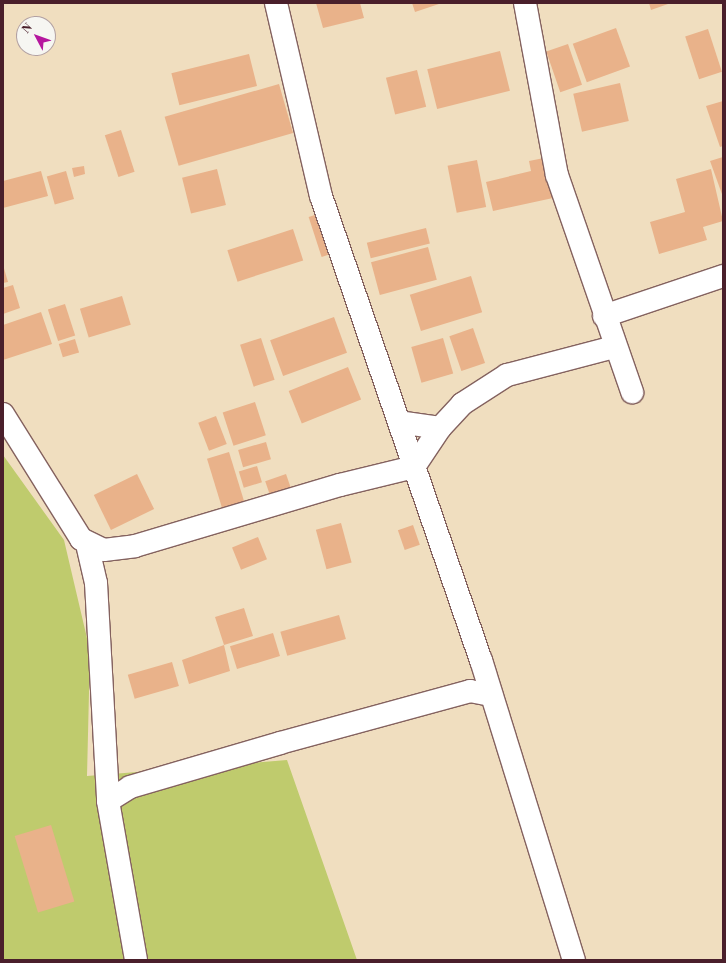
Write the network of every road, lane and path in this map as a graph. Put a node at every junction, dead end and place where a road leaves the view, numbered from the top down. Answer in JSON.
{"nodes":[{"id":1,"x":276,"y":3,"type":"edge"},
{"id":2,"x":525,"y":3,"type":"edge"},
{"id":3,"x":723,"y":276,"type":"edge"},
{"id":4,"x":604,"y":316,"type":"junction"},
{"id":5,"x":614,"y":347,"type":"junction"},
{"id":6,"x":632,"y":392,"type":"dead end"},
{"id":7,"x":3,"y":414,"type":"edge"},
{"id":8,"x":399,"y":422,"type":"junction"},
{"id":9,"x":440,"y":428,"type":"junction"},
{"id":10,"x":414,"y":467,"type":"junction"},
{"id":11,"x":87,"y":544,"type":"junction"},
{"id":12,"x":481,"y":693,"type":"junction"},
{"id":13,"x":107,"y":779,"type":"junction"},
{"id":14,"x":130,"y":787,"type":"junction"},
{"id":15,"x":108,"y":801,"type":"junction"},
{"id":16,"x":136,"y":960,"type":"edge"},
{"id":17,"x":574,"y":960,"type":"edge"}],
"edges":[{"from":1,"to":8,"type":"street"},
{"from":2,"to":4,"type":"street"},
{"from":3,"to":4,"type":"street"},
{"from":4,"to":5,"type":"street"},
{"from":5,"to":6,"type":"street"},
{"from":5,"to":9,"type":"street"},
{"from":7,"to":11,"type":"street"},
{"from":8,"to":9,"type":"street"},
{"from":8,"to":10,"type":"street"},
{"from":9,"to":10,"type":"street"},
{"from":10,"to":11,"type":"street"},
{"from":10,"to":12,"type":"street"},
{"from":11,"to":13,"type":"street"},
{"from":12,"to":14,"type":"street"},
{"from":12,"to":17,"type":"street"},
{"from":13,"to":14,"type":"street"},
{"from":13,"to":15,"type":"street"},
{"from":14,"to":15,"type":"street"},
{"from":15,"to":16,"type":"street"}]}
